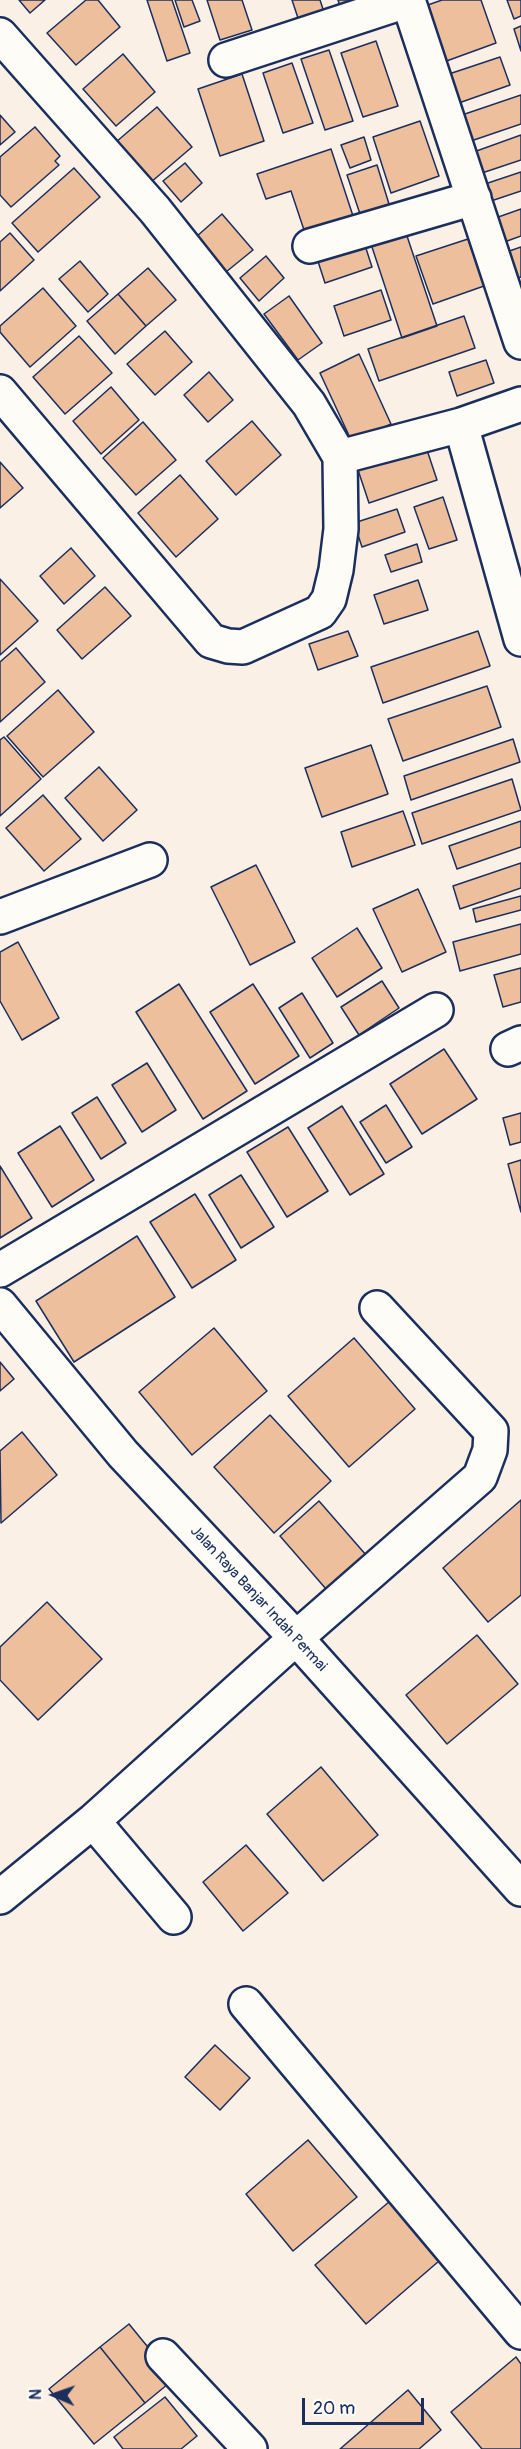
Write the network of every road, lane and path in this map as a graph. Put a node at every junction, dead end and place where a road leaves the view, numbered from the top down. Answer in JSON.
{"nodes":[{"id":1,"x":409,"y":0,"type":"edge"},
{"id":2,"x":0,"y":36,"type":"edge"},
{"id":3,"x":226,"y":60,"type":"dead end"},
{"id":4,"x":474,"y":198,"type":"junction"},
{"id":5,"x":310,"y":246,"type":"dead end"},
{"id":6,"x":521,"y":342,"type":"edge"},
{"id":7,"x":0,"y":392,"type":"edge"},
{"id":8,"x":521,"y":404,"type":"edge"},
{"id":9,"x":461,"y":425,"type":"junction"},
{"id":10,"x":340,"y":457,"type":"junction"},
{"id":11,"x":521,"y":639,"type":"edge"},
{"id":12,"x":150,"y":860,"type":"dead end"},
{"id":13,"x":0,"y":917,"type":"edge"},
{"id":14,"x":436,"y":1010,"type":"dead end"},
{"id":15,"x":0,"y":1270,"type":"edge"},
{"id":16,"x":0,"y":1305,"type":"edge"},
{"id":17,"x":377,"y":1308,"type":"dead end"},
{"id":18,"x":296,"y":1638,"type":"junction"},
{"id":19,"x":93,"y":1821,"type":"junction"},
{"id":20,"x":521,"y":1889,"type":"edge"},
{"id":21,"x":0,"y":1898,"type":"edge"},
{"id":22,"x":174,"y":1917,"type":"dead end"},
{"id":23,"x":246,"y":2004,"type":"dead end"},
{"id":24,"x":521,"y":2332,"type":"edge"},
{"id":25,"x":163,"y":2356,"type":"dead end"},
{"id":26,"x":250,"y":2449,"type":"edge"}],
"edges":[{"from":1,"to":3,"type":"street"},
{"from":1,"to":4,"type":"street"},
{"from":2,"to":10,"type":"street"},
{"from":4,"to":5,"type":"street"},
{"from":4,"to":6,"type":"street"},
{"from":7,"to":10,"type":"street"},
{"from":8,"to":9,"type":"street"},
{"from":9,"to":10,"type":"street"},
{"from":9,"to":11,"type":"street"},
{"from":12,"to":13,"type":"street"},
{"from":14,"to":15,"type":"street"},
{"from":16,"to":18,"type":"street","name":"Jalan Raya Banjar Indah Permai"},
{"from":17,"to":18,"type":"street"},
{"from":18,"to":19,"type":"street"},
{"from":18,"to":20,"type":"street","name":"Jalan Raya Banjar Indah Permai"},
{"from":19,"to":21,"type":"street"},
{"from":19,"to":22,"type":"street"},
{"from":23,"to":24,"type":"street"},
{"from":25,"to":26,"type":"street"}]}
